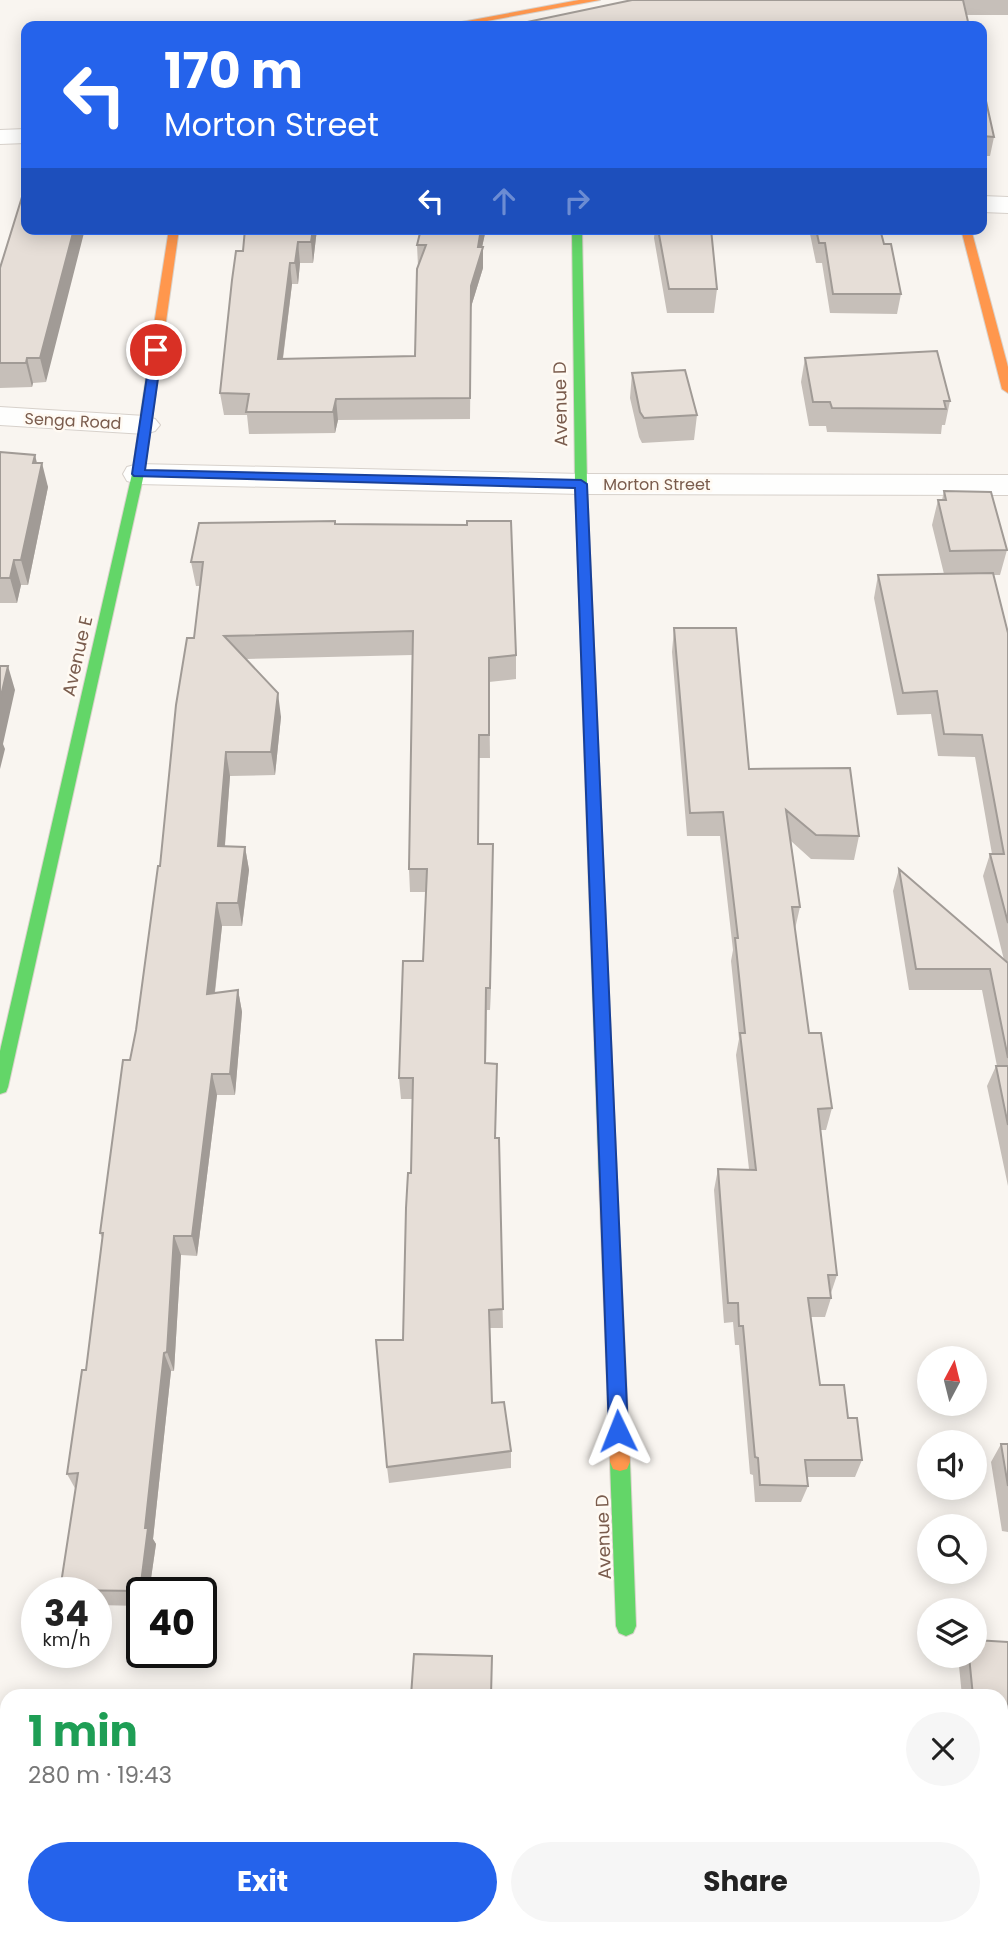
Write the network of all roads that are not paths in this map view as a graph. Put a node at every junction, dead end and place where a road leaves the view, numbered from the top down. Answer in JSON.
{"nodes":[{"id":1,"x":595,"y":0,"type":"edge"},
{"id":2,"x":474,"y":21,"type":"edge"},
{"id":3,"x":21,"y":136,"type":"edge"},
{"id":4,"x":0,"y":137,"type":"edge"},
{"id":5,"x":987,"y":204,"type":"edge"},
{"id":6,"x":1008,"y":205,"type":"edge"},
{"id":7,"x":173,"y":235,"type":"edge"},
{"id":8,"x":577,"y":235,"type":"edge"},
{"id":9,"x":968,"y":235,"type":"edge"},
{"id":10,"x":1008,"y":389,"type":"edge"},
{"id":11,"x":0,"y":416,"type":"edge"},
{"id":12,"x":145,"y":425,"type":"junction"},
{"id":13,"x":138,"y":474,"type":"junction"},
{"id":14,"x":581,"y":484,"type":"junction"},
{"id":15,"x":1008,"y":485,"type":"edge"},
{"id":16,"x":0,"y":1087,"type":"edge"},
{"id":17,"x":626,"y":1626,"type":"dead end"}],
"edges":[{"from":1,"to":2,"type":"street"},
{"from":3,"to":4,"type":"street"},
{"from":5,"to":6,"type":"street"},
{"from":7,"to":12,"type":"street","name":"Avenue E"},
{"from":8,"to":14,"type":"street","name":"Avenue D"},
{"from":9,"to":10,"type":"street"},
{"from":11,"to":12,"type":"street","name":"Senga Road"},
{"from":12,"to":13,"type":"street","name":"Avenue E"},
{"from":13,"to":14,"type":"street","name":"Morton Street"},
{"from":13,"to":16,"type":"street","name":"Avenue E"},
{"from":14,"to":15,"type":"street","name":"Morton Street"},
{"from":14,"to":17,"type":"street","name":"Avenue D"}]}
